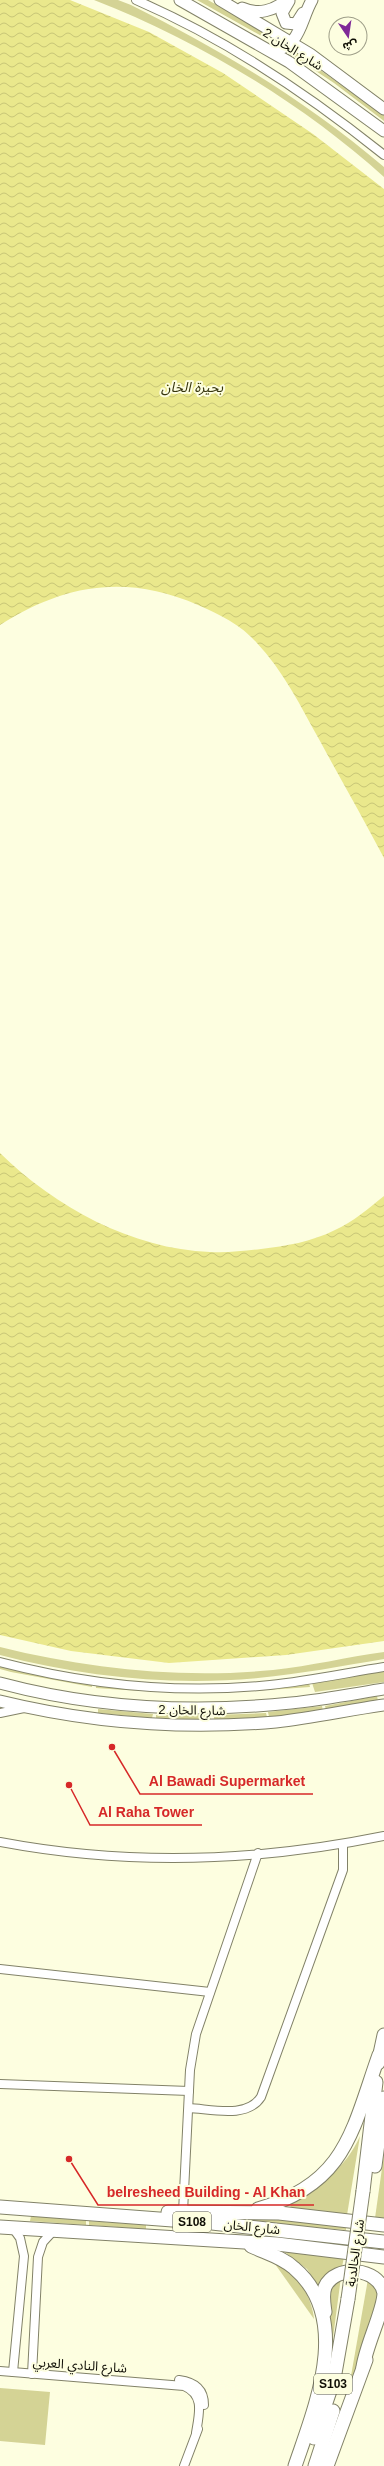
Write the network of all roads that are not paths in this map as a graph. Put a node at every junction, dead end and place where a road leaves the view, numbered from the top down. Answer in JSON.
{"nodes":[{"id":1,"x":136,"y":0,"type":"edge"},
{"id":2,"x":180,"y":0,"type":"edge"},
{"id":3,"x":220,"y":0,"type":"edge"},
{"id":4,"x":286,"y":0,"type":"edge"},
{"id":5,"x":289,"y":0,"type":"edge"},
{"id":6,"x":311,"y":1,"type":"edge"},
{"id":7,"x":292,"y":42,"type":"junction"},
{"id":8,"x":272,"y":51,"type":"junction"},
{"id":9,"x":384,"y":109,"type":"edge"},
{"id":10,"x":384,"y":131,"type":"edge"},
{"id":11,"x":384,"y":156,"type":"edge"},
{"id":12,"x":0,"y":1662,"type":"edge"},
{"id":13,"x":384,"y":1667,"type":"edge"},
{"id":14,"x":0,"y":1683,"type":"edge"},
{"id":15,"x":384,"y":1689,"type":"edge"},
{"id":16,"x":0,"y":1701,"type":"edge"},
{"id":17,"x":384,"y":1705,"type":"edge"},
{"id":18,"x":27,"y":1707,"type":"junction"},
{"id":19,"x":0,"y":1713,"type":"edge"},
{"id":20,"x":384,"y":1836,"type":"edge"},
{"id":21,"x":0,"y":1842,"type":"edge"},
{"id":22,"x":343,"y":1844,"type":"junction"},
{"id":23,"x":258,"y":1853,"type":"junction"},
{"id":24,"x":0,"y":1969,"type":"edge"},
{"id":25,"x":210,"y":1992,"type":"junction"},
{"id":26,"x":384,"y":2035,"type":"edge"},
{"id":27,"x":379,"y":2055,"type":"junction"},
{"id":28,"x":0,"y":2084,"type":"edge"},
{"id":29,"x":189,"y":2091,"type":"junction"},
{"id":30,"x":384,"y":2098,"type":"edge"},
{"id":31,"x":189,"y":2108,"type":"junction"},
{"id":32,"x":382,"y":2121,"type":"edge"},
{"id":33,"x":367,"y":2192,"type":"junction"},
{"id":34,"x":0,"y":2207,"type":"edge"},
{"id":35,"x":85,"y":2212,"type":"junction"},
{"id":36,"x":183,"y":2212,"type":"junction"},
{"id":37,"x":242,"y":2213,"type":"junction"},
{"id":38,"x":384,"y":2225,"type":"edge"},
{"id":39,"x":6,"y":2227,"type":"edge"},
{"id":40,"x":54,"y":2230,"type":"junction"},
{"id":41,"x":242,"y":2241,"type":"junction"},
{"id":42,"x":384,"y":2242,"type":"edge"},
{"id":43,"x":384,"y":2257,"type":"edge"},
{"id":44,"x":352,"y":2300,"type":"junction"},
{"id":45,"x":384,"y":2318,"type":"edge"},
{"id":46,"x":326,"y":2344,"type":"junction"},
{"id":47,"x":363,"y":2367,"type":"junction"},
{"id":48,"x":0,"y":2371,"type":"edge"},
{"id":49,"x":13,"y":2372,"type":"junction"},
{"id":50,"x":32,"y":2374,"type":"junction"},
{"id":51,"x":184,"y":2466,"type":"edge"},
{"id":52,"x":295,"y":2466,"type":"edge"},
{"id":53,"x":304,"y":2466,"type":"edge"},
{"id":54,"x":315,"y":2466,"type":"edge"},
{"id":55,"x":327,"y":2466,"type":"edge"}],
"edges":[{"from":1,"to":11,"type":"street"},
{"from":2,"to":8,"type":"main road","name":"شارع الخان 2"},
{"from":3,"to":4,"type":"main road"},
{"from":3,"to":7,"type":"main road","name":"شارع الخان 2"},
{"from":5,"to":6,"type":"main road"},
{"from":6,"to":7,"type":"main road"},
{"from":7,"to":8,"type":"main road"},
{"from":7,"to":9,"type":"main road","name":"شارع الخان 2"},
{"from":8,"to":10,"type":"main road","name":"شارع الخان 2"},
{"from":12,"to":13,"type":"street"},
{"from":14,"to":15,"type":"main road","name":"شارع الخان 2"},
{"from":16,"to":18,"type":"main road","name":"شارع الخان 2"},
{"from":17,"to":18,"type":"main road","name":"شارع الخان 2"},
{"from":18,"to":19,"type":"street"},
{"from":20,"to":22,"type":"street"},
{"from":21,"to":23,"type":"street"},
{"from":22,"to":23,"type":"street"},
{"from":22,"to":31,"type":"street"},
{"from":23,"to":25,"type":"street"},
{"from":24,"to":25,"type":"street"},
{"from":25,"to":29,"type":"street"},
{"from":26,"to":27,"type":"main road","name":"شارع الخالدية"},
{"from":27,"to":33,"type":"main road","name":"شارع الخالدية"},
{"from":27,"to":37,"type":"main road"},
{"from":28,"to":29,"type":"street"},
{"from":29,"to":31,"type":"street"},
{"from":30,"to":32,"type":"main road","name":"شارع الخالدية"},
{"from":31,"to":36,"type":"street"},
{"from":32,"to":33,"type":"main road","name":"شارع الخالدية"},
{"from":33,"to":44,"type":"main road","name":"شارع الخالدية"},
{"from":34,"to":35,"type":"main road","name":"شارع الخان","number":"S108"},
{"from":35,"to":36,"type":"main road"},
{"from":35,"to":42,"type":"main road","name":"شارع الخان","number":"S108"},
{"from":36,"to":37,"type":"main road"},
{"from":37,"to":38,"type":"main road"},
{"from":39,"to":40,"type":"main road","name":"شارع الخان","number":"S108"},
{"from":39,"to":49,"type":"street"},
{"from":40,"to":41,"type":"main road","name":"شارع الخان","number":"S108"},
{"from":40,"to":50,"type":"street"},
{"from":41,"to":43,"type":"main road","name":"شارع الخان","number":"S108"},
{"from":41,"to":46,"type":"main road"},
{"from":44,"to":53,"type":"main road","name":"شارع الخالدية","number":"S103"},
{"from":44,"to":54,"type":"main road","name":"شارع الخالدية","number":"S103"},
{"from":45,"to":47,"type":"main road"},
{"from":46,"to":47,"type":"main road"},
{"from":46,"to":52,"type":"main road"},
{"from":47,"to":55,"type":"main road"},
{"from":48,"to":49,"type":"street","name":"شارع النادي العربي"},
{"from":49,"to":50,"type":"street","name":"شارع النادي العربي"},
{"from":50,"to":51,"type":"street","name":"شارع النادي العربي"}]}
